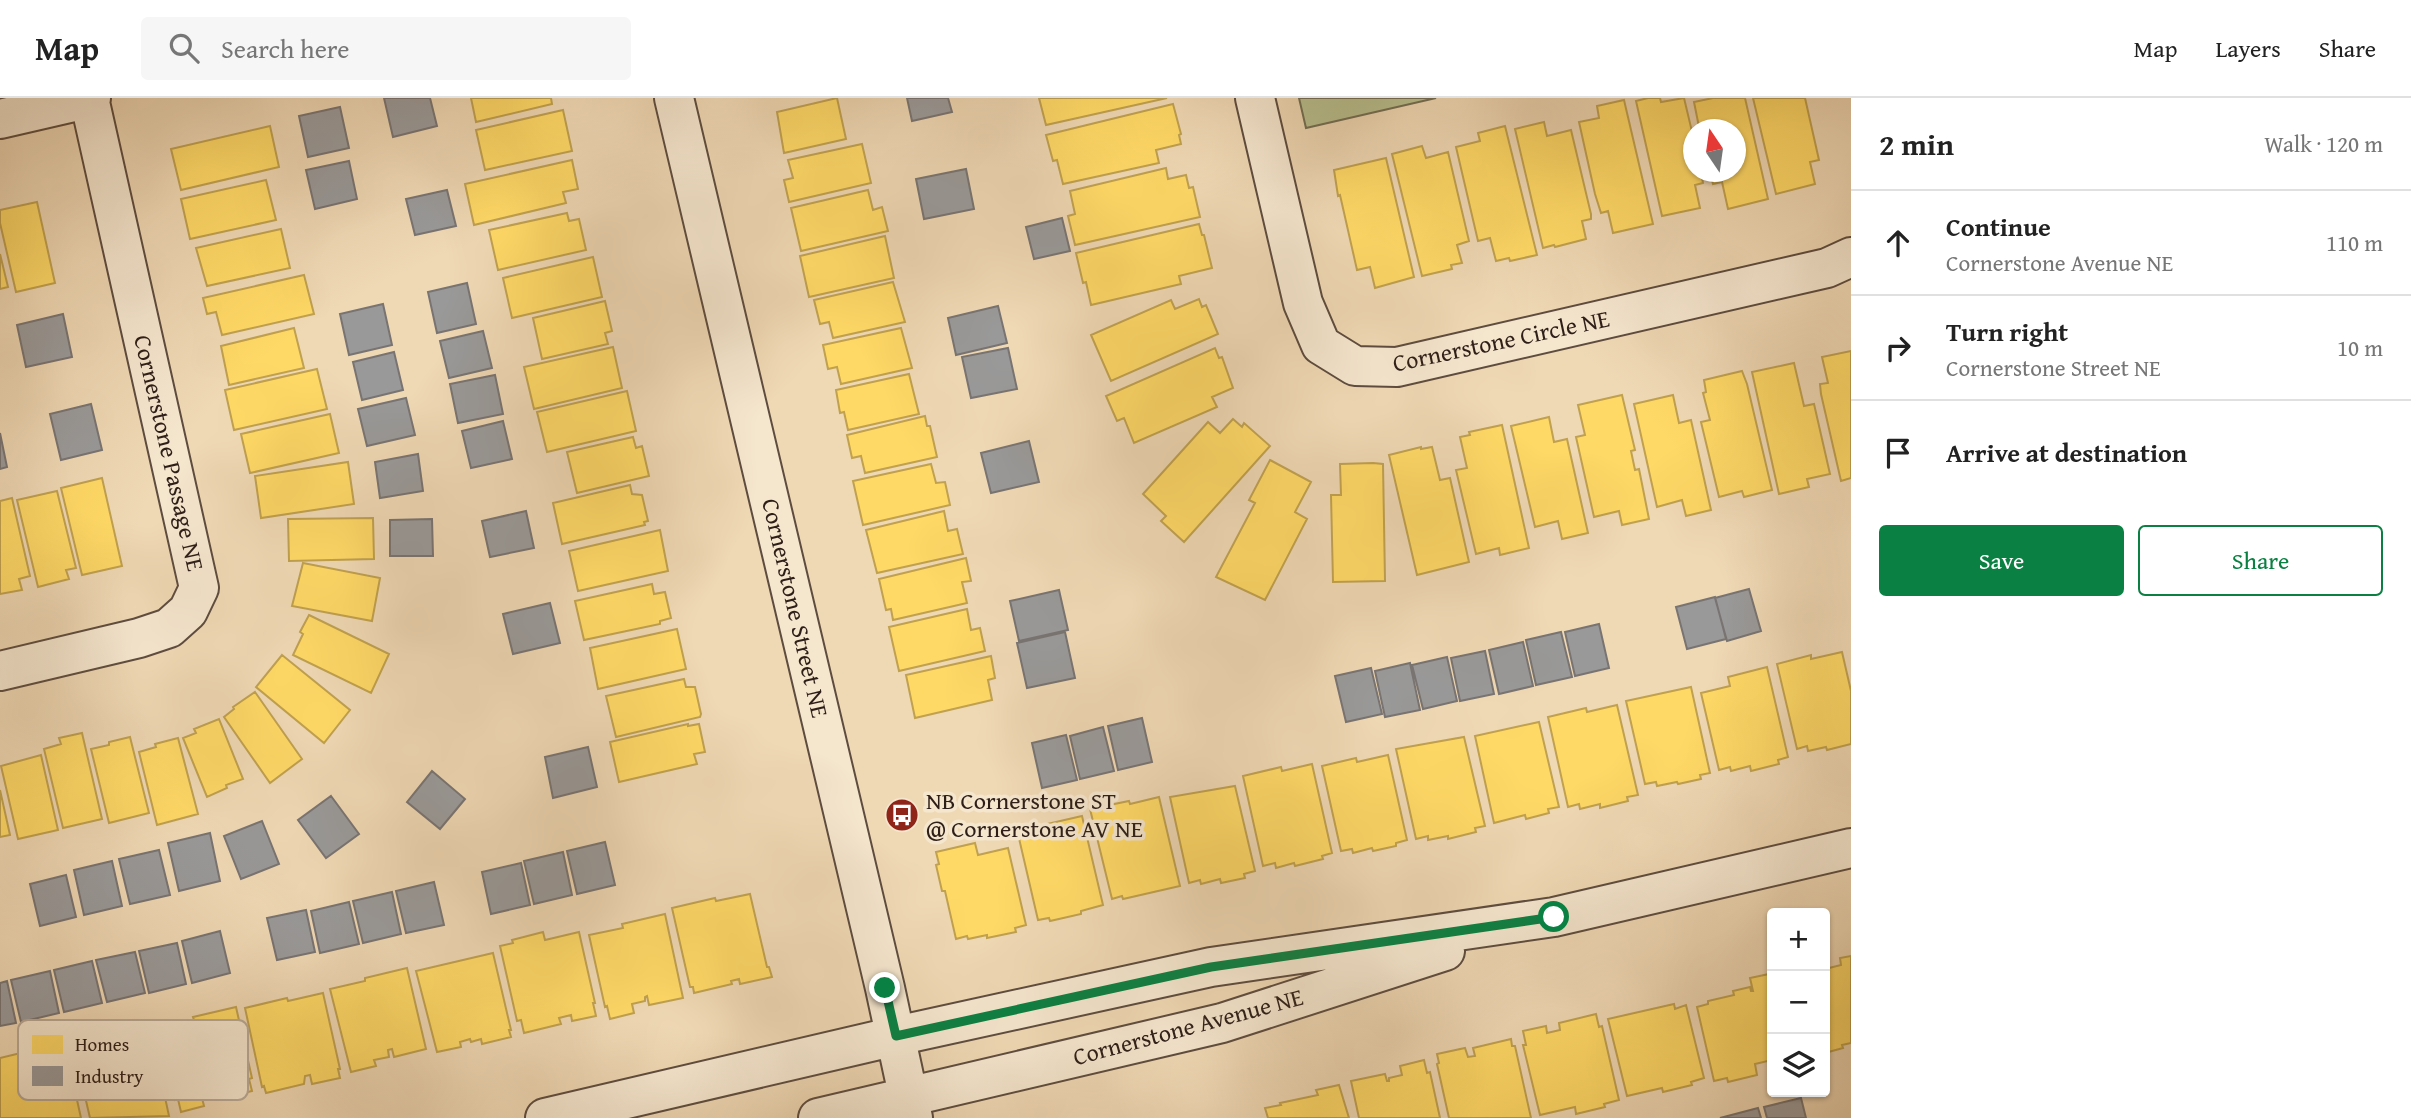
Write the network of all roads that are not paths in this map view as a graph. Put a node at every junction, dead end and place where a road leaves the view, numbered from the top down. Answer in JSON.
{"nodes":[{"id":1,"x":90,"y":98,"type":"edge"},
{"id":2,"x":674,"y":98,"type":"edge"},
{"id":3,"x":1255,"y":98,"type":"edge"},
{"id":4,"x":0,"y":119,"type":"edge"},
{"id":5,"x":1851,"y":257,"type":"edge"},
{"id":6,"x":0,"y":671,"type":"edge"},
{"id":7,"x":1851,"y":848,"type":"edge"},
{"id":8,"x":1554,"y":917,"type":"junction"},
{"id":9,"x":896,"y":1036,"type":"junction"},
{"id":10,"x":911,"y":1107,"type":"edge"},
{"id":11,"x":545,"y":1118,"type":"edge"},
{"id":12,"x":818,"y":1118,"type":"edge"}],
"edges":[{"from":1,"to":4,"type":"street"},
{"from":1,"to":6,"type":"street","name":"Cornerstone Passage NE"},
{"from":2,"to":9,"type":"street","name":"Cornerstone Street NE"},
{"from":3,"to":5,"type":"street","name":"Cornerstone Circle NE"},
{"from":7,"to":8,"type":"street","name":"Cornerstone Avenue NE"},
{"from":8,"to":9,"type":"street","name":"Cornerstone Avenue NE"},
{"from":8,"to":10,"type":"street","name":"Cornerstone Avenue NE"},
{"from":9,"to":10,"type":"street","name":"Cornerstone Street NE"},
{"from":9,"to":11,"type":"street","name":"Cornerstone Avenue NE"},
{"from":10,"to":12,"type":"street","name":"Cornerstone Avenue NE"}]}
